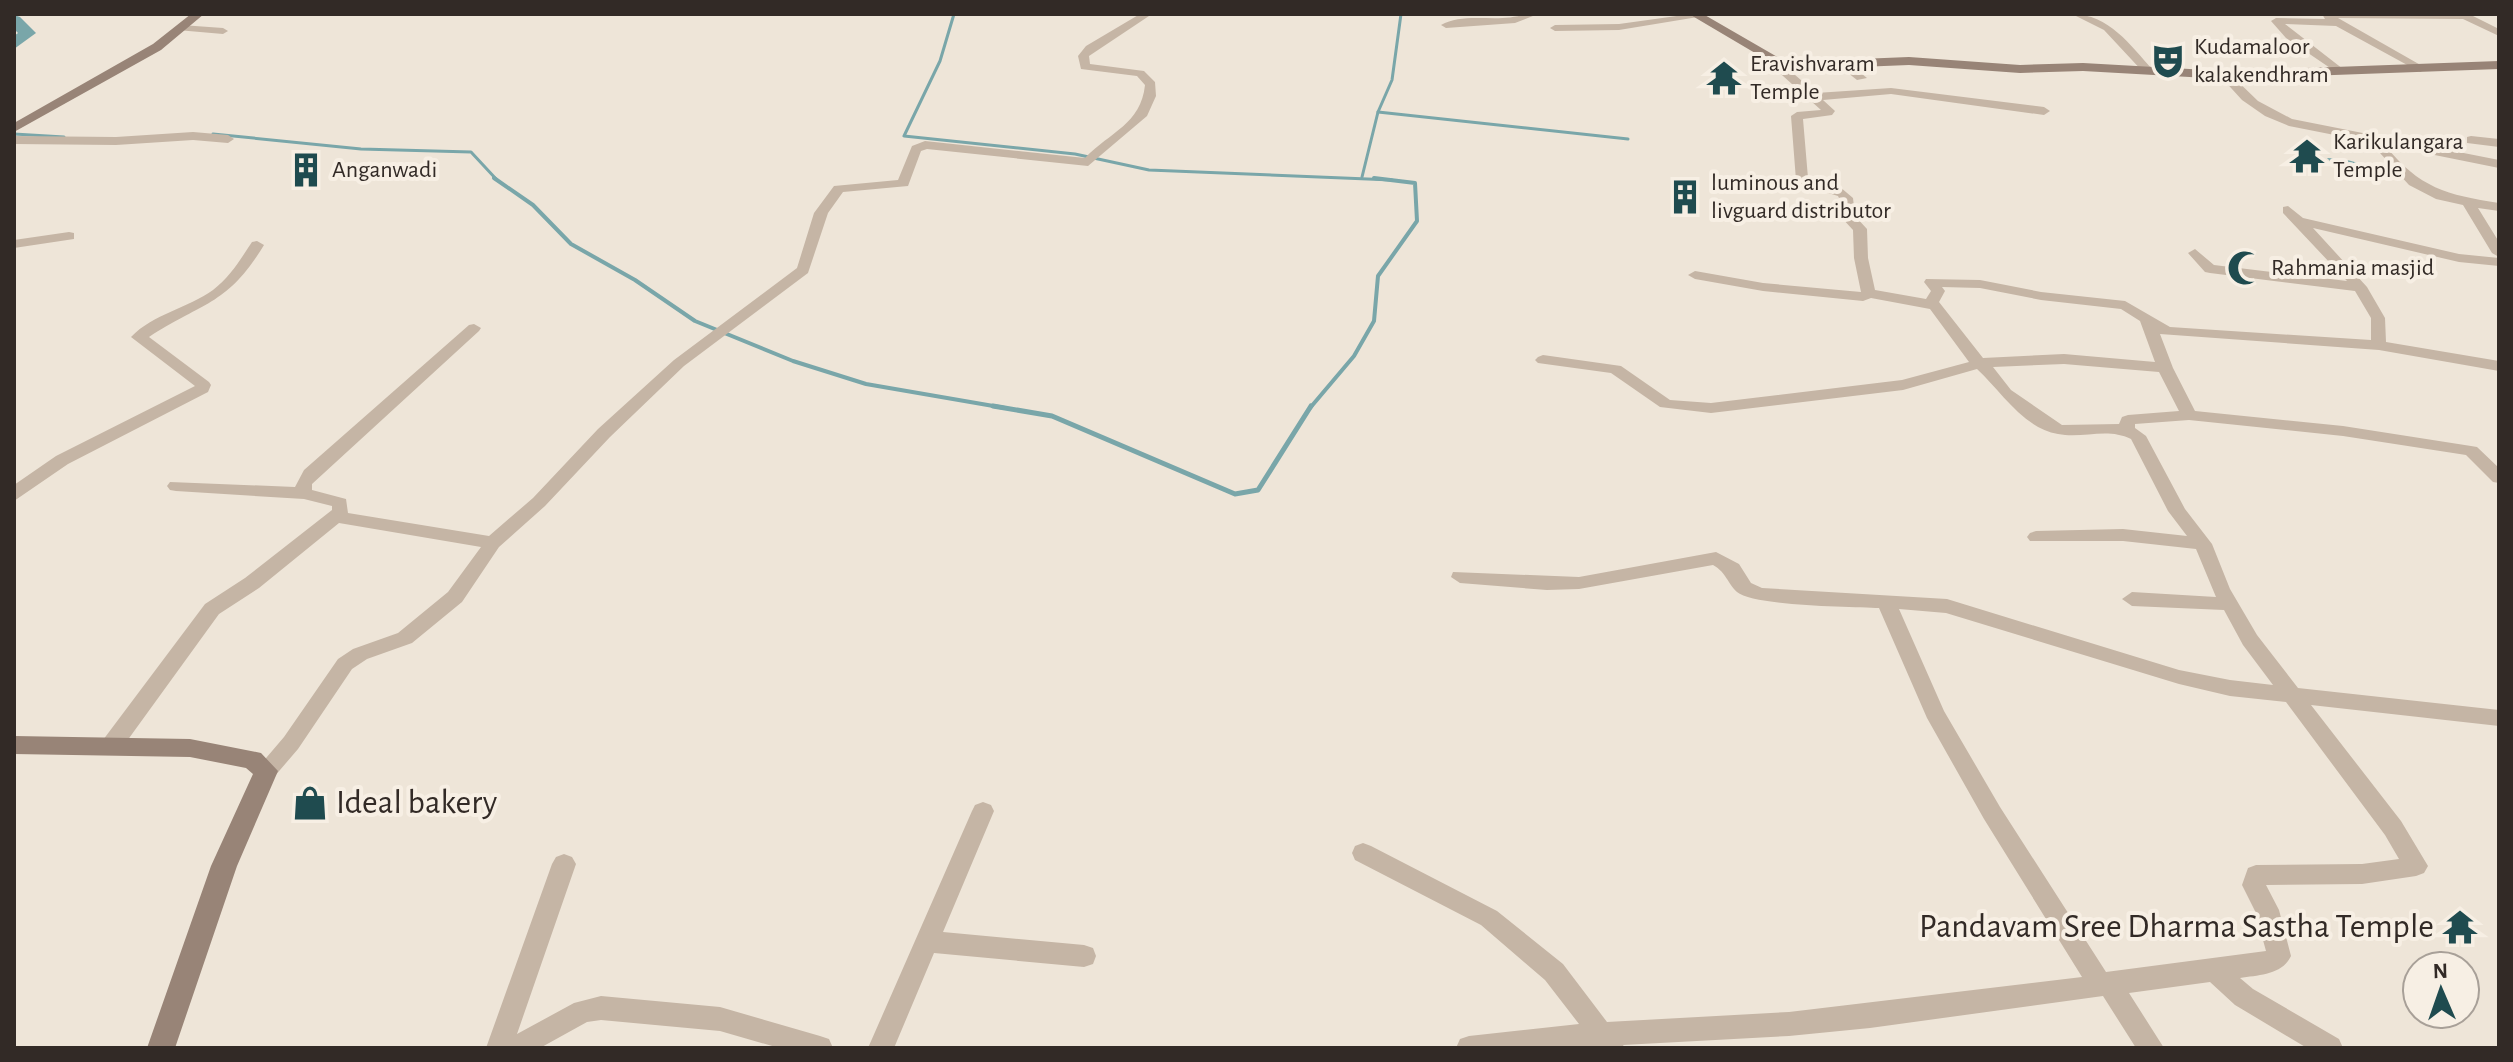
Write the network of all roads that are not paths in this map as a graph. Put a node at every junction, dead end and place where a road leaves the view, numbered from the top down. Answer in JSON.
{"nodes":[{"id":1,"x":198,"y":14,"type":"edge"},
{"id":2,"x":1147,"y":14,"type":"edge"},
{"id":3,"x":1533,"y":14,"type":"edge"},
{"id":4,"x":2077,"y":14,"type":"edge"},
{"id":5,"x":2323,"y":14,"type":"edge"},
{"id":6,"x":1697,"y":15,"type":"edge"},
{"id":7,"x":2462,"y":15,"type":"edge"},
{"id":8,"x":2338,"y":23,"type":"junction"},
{"id":9,"x":1446,"y":25,"type":"dead end"},
{"id":10,"x":181,"y":28,"type":"junction"},
{"id":11,"x":1555,"y":28,"type":"dead end"},
{"id":12,"x":223,"y":31,"type":"dead end"},
{"id":13,"x":2499,"y":33,"type":"edge"},
{"id":14,"x":1842,"y":63,"type":"junction"},
{"id":15,"x":1776,"y":64,"type":"junction"},
{"id":16,"x":2499,"y":65,"type":"edge"},
{"id":17,"x":2420,"y":69,"type":"junction"},
{"id":18,"x":2339,"y":71,"type":"junction"},
{"id":19,"x":2149,"y":72,"type":"junction"},
{"id":20,"x":2225,"y":75,"type":"junction"},
{"id":21,"x":1861,"y":78,"type":"dead end"},
{"id":22,"x":1814,"y":97,"type":"junction"},
{"id":23,"x":2044,"y":111,"type":"dead end"},
{"id":24,"x":16,"y":126,"type":"edge"},
{"id":25,"x":228,"y":139,"type":"dead end"},
{"id":26,"x":2374,"y":139,"type":"junction"},
{"id":27,"x":14,"y":140,"type":"edge"},
{"id":28,"x":2471,"y":140,"type":"dead end"},
{"id":29,"x":2499,"y":143,"type":"edge"},
{"id":30,"x":2499,"y":164,"type":"edge"},
{"id":31,"x":1807,"y":184,"type":"junction"},
{"id":32,"x":1757,"y":185,"type":"dead end"},
{"id":33,"x":2468,"y":202,"type":"junction"},
{"id":34,"x":2499,"y":207,"type":"edge"},
{"id":35,"x":69,"y":236,"type":"dead end"},
{"id":36,"x":14,"y":244,"type":"edge"},
{"id":37,"x":257,"y":245,"type":"dead end"},
{"id":38,"x":2195,"y":253,"type":"dead end"},
{"id":39,"x":2499,"y":253,"type":"edge"},
{"id":40,"x":2499,"y":262,"type":"edge"},
{"id":41,"x":1695,"y":275,"type":"dead end"},
{"id":42,"x":2360,"y":287,"type":"junction"},
{"id":43,"x":1868,"y":293,"type":"junction"},
{"id":44,"x":1931,"y":304,"type":"junction"},
{"id":45,"x":2147,"y":319,"type":"junction"},
{"id":46,"x":474,"y":328,"type":"dead end"},
{"id":47,"x":2379,"y":345,"type":"junction"},
{"id":48,"x":1543,"y":360,"type":"dead end"},
{"id":49,"x":1981,"y":363,"type":"junction"},
{"id":50,"x":2499,"y":366,"type":"edge"},
{"id":51,"x":2165,"y":368,"type":"junction"},
{"id":52,"x":2189,"y":415,"type":"junction"},
{"id":53,"x":2126,"y":430,"type":"junction"},
{"id":54,"x":2499,"y":478,"type":"edge"},
{"id":55,"x":176,"y":486,"type":"dead end"},
{"id":56,"x":304,"y":493,"type":"junction"},
{"id":57,"x":14,"y":495,"type":"edge"},
{"id":58,"x":336,"y":517,"type":"junction"},
{"id":59,"x":2036,"y":537,"type":"dead end"},
{"id":60,"x":493,"y":543,"type":"junction"},
{"id":61,"x":2203,"y":544,"type":"junction"},
{"id":62,"x":1460,"y":577,"type":"dead end"},
{"id":63,"x":2132,"y":599,"type":"dead end"},
{"id":64,"x":1886,"y":602,"type":"junction"},
{"id":65,"x":2230,"y":604,"type":"junction"},
{"id":66,"x":2288,"y":693,"type":"junction"},
{"id":67,"x":2499,"y":718,"type":"edge"},
{"id":68,"x":14,"y":745,"type":"edge"},
{"id":69,"x":111,"y":746,"type":"junction"},
{"id":70,"x":266,"y":771,"type":"junction"},
{"id":71,"x":983,"y":811,"type":"dead end"},
{"id":72,"x":1363,"y":853,"type":"dead end"},
{"id":73,"x":564,"y":864,"type":"dead end"},
{"id":74,"x":925,"y":941,"type":"junction"},
{"id":75,"x":1084,"y":956,"type":"dead end"},
{"id":76,"x":2215,"y":970,"type":"junction"},
{"id":77,"x":2104,"y":984,"type":"junction"},
{"id":78,"x":1606,"y":1041,"type":"edge"},
{"id":79,"x":161,"y":1048,"type":"edge"},
{"id":80,"x":499,"y":1048,"type":"edge"},
{"id":81,"x":515,"y":1048,"type":"edge"},
{"id":82,"x":820,"y":1048,"type":"edge"},
{"id":83,"x":881,"y":1048,"type":"edge"},
{"id":84,"x":1469,"y":1048,"type":"edge"},
{"id":85,"x":2151,"y":1048,"type":"edge"},
{"id":86,"x":2330,"y":1048,"type":"edge"}],
"edges":[{"from":1,"to":10,"type":"main road"},
{"from":2,"to":60,"type":"street"},
{"from":3,"to":9,"type":"street"},
{"from":4,"to":19,"type":"street"},
{"from":5,"to":7,"type":"street"},
{"from":5,"to":8,"type":"street"},
{"from":6,"to":11,"type":"street"},
{"from":6,"to":15,"type":"main road"},
{"from":7,"to":13,"type":"street"},
{"from":8,"to":17,"type":"street"},
{"from":8,"to":18,"type":"street"},
{"from":10,"to":12,"type":"street"},
{"from":10,"to":24,"type":"main road"},
{"from":14,"to":15,"type":"main road"},
{"from":14,"to":19,"type":"main road"},
{"from":14,"to":21,"type":"street"},
{"from":15,"to":22,"type":"street"},
{"from":16,"to":17,"type":"main road"},
{"from":17,"to":18,"type":"main road"},
{"from":18,"to":20,"type":"main road"},
{"from":19,"to":20,"type":"main road"},
{"from":20,"to":26,"type":"street"},
{"from":22,"to":23,"type":"street"},
{"from":22,"to":31,"type":"street"},
{"from":25,"to":27,"type":"street"},
{"from":26,"to":30,"type":"street"},
{"from":26,"to":33,"type":"street"},
{"from":28,"to":29,"type":"street"},
{"from":31,"to":32,"type":"street"},
{"from":31,"to":43,"type":"street"},
{"from":33,"to":34,"type":"street"},
{"from":33,"to":39,"type":"street"},
{"from":35,"to":36,"type":"street"},
{"from":37,"to":57,"type":"street"},
{"from":38,"to":42,"type":"street"},
{"from":40,"to":42,"type":"street"},
{"from":41,"to":43,"type":"street"},
{"from":42,"to":47,"type":"street"},
{"from":43,"to":44,"type":"street"},
{"from":44,"to":45,"type":"street"},
{"from":44,"to":49,"type":"street"},
{"from":45,"to":47,"type":"street"},
{"from":45,"to":51,"type":"street"},
{"from":46,"to":56,"type":"street"},
{"from":47,"to":50,"type":"street"},
{"from":48,"to":49,"type":"street"},
{"from":49,"to":51,"type":"street"},
{"from":49,"to":53,"type":"street"},
{"from":51,"to":52,"type":"street"},
{"from":52,"to":53,"type":"street"},
{"from":52,"to":54,"type":"street"},
{"from":53,"to":61,"type":"street"},
{"from":55,"to":56,"type":"street"},
{"from":56,"to":58,"type":"street"},
{"from":58,"to":60,"type":"street"},
{"from":58,"to":69,"type":"street"},
{"from":59,"to":61,"type":"street"},
{"from":60,"to":70,"type":"street"},
{"from":61,"to":65,"type":"street"},
{"from":62,"to":64,"type":"street"},
{"from":63,"to":65,"type":"street"},
{"from":64,"to":66,"type":"street"},
{"from":64,"to":77,"type":"street"},
{"from":65,"to":66,"type":"street"},
{"from":66,"to":67,"type":"street"},
{"from":66,"to":76,"type":"street"},
{"from":68,"to":69,"type":"main road"},
{"from":69,"to":70,"type":"main road"},
{"from":70,"to":79,"type":"main road"},
{"from":71,"to":74,"type":"street"},
{"from":72,"to":78,"type":"street"},
{"from":73,"to":80,"type":"street"},
{"from":74,"to":75,"type":"street"},
{"from":74,"to":83,"type":"street"},
{"from":76,"to":77,"type":"street"},
{"from":76,"to":86,"type":"street"},
{"from":77,"to":78,"type":"street"},
{"from":77,"to":85,"type":"street"},
{"from":78,"to":84,"type":"street"},
{"from":81,"to":82,"type":"street"}]}
